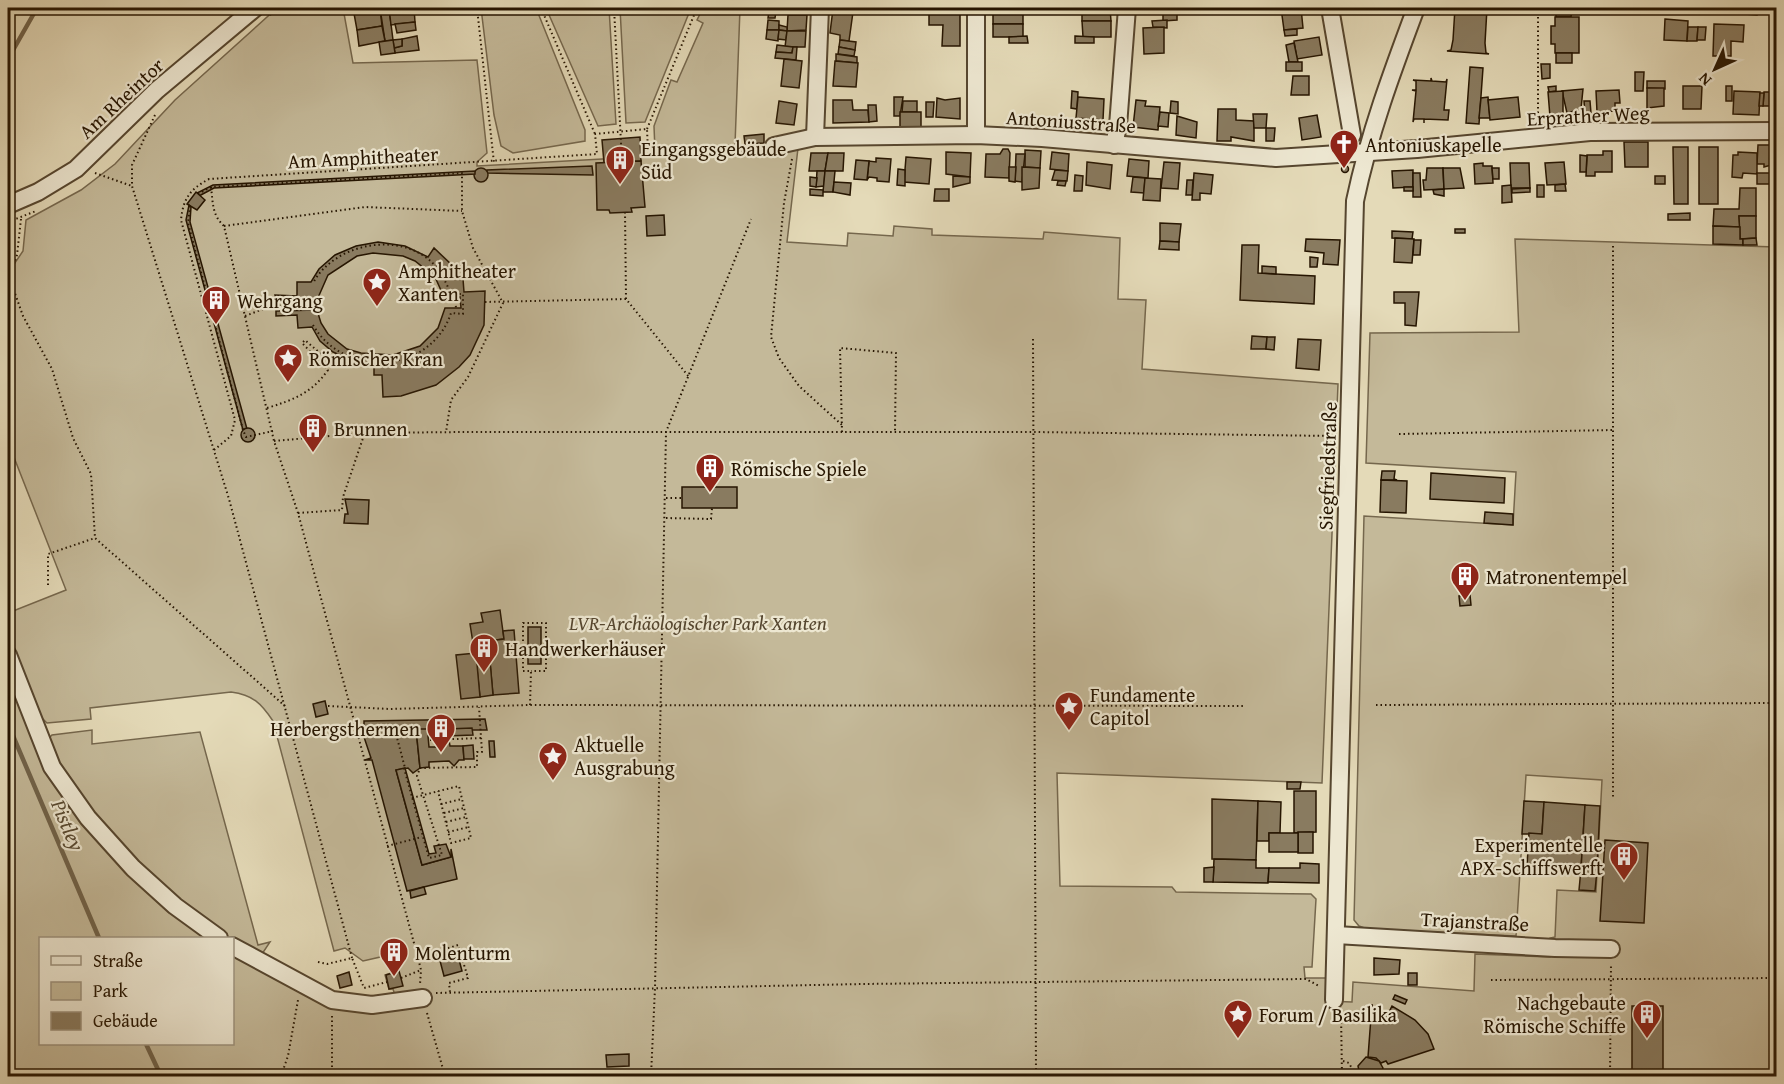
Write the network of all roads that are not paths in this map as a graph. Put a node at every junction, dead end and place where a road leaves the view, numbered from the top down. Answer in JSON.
{"nodes":[{"id":1,"x":255,"y":8,"type":"edge"},
{"id":2,"x":820,"y":8,"type":"edge"},
{"id":3,"x":976,"y":8,"type":"edge"},
{"id":4,"x":1127,"y":8,"type":"edge"},
{"id":5,"x":1329,"y":8,"type":"edge"},
{"id":6,"x":1416,"y":8,"type":"edge"},
{"id":7,"x":1776,"y":131,"type":"edge"},
{"id":8,"x":976,"y":135,"type":"junction"},
{"id":9,"x":1352,"y":135,"type":"dead end"},
{"id":10,"x":815,"y":137,"type":"junction"},
{"id":11,"x":1114,"y":145,"type":"junction"},
{"id":12,"x":774,"y":146,"type":"road end"},
{"id":13,"x":1366,"y":151,"type":"junction"},
{"id":14,"x":8,"y":205,"type":"edge"},
{"id":15,"x":8,"y":655,"type":"edge"},
{"id":16,"x":1336,"y":935,"type":"junction"},
{"id":17,"x":216,"y":937,"type":"edge"},
{"id":18,"x":234,"y":947,"type":"edge"},
{"id":19,"x":1611,"y":949,"type":"road end"},
{"id":20,"x":423,"y":998,"type":"road end"},
{"id":21,"x":1334,"y":1006,"type":"road end"}],
"edges":[{"from":1,"to":14,"type":"street","name":"Am Rheintor"},
{"from":2,"to":10,"type":"street"},
{"from":3,"to":8,"type":"street"},
{"from":4,"to":11,"type":"street"},
{"from":5,"to":9,"type":"street"},
{"from":6,"to":13,"type":"street","name":"Siegfriedstraße"},
{"from":7,"to":13,"type":"street","name":"Erprather Weg"},
{"from":8,"to":10,"type":"street","name":"Antoniusstraße"},
{"from":8,"to":11,"type":"street","name":"Antoniusstraße"},
{"from":10,"to":12,"type":"street","name":"Antoniusstraße"},
{"from":11,"to":13,"type":"street","name":"Antoniusstraße"},
{"from":13,"to":16,"type":"street","name":"Siegfriedstraße"},
{"from":15,"to":17,"type":"street"},
{"from":16,"to":19,"type":"street","name":"Trajanstraße"},
{"from":16,"to":21,"type":"street","name":"Siegfriedstraße"},
{"from":18,"to":20,"type":"street"}]}
